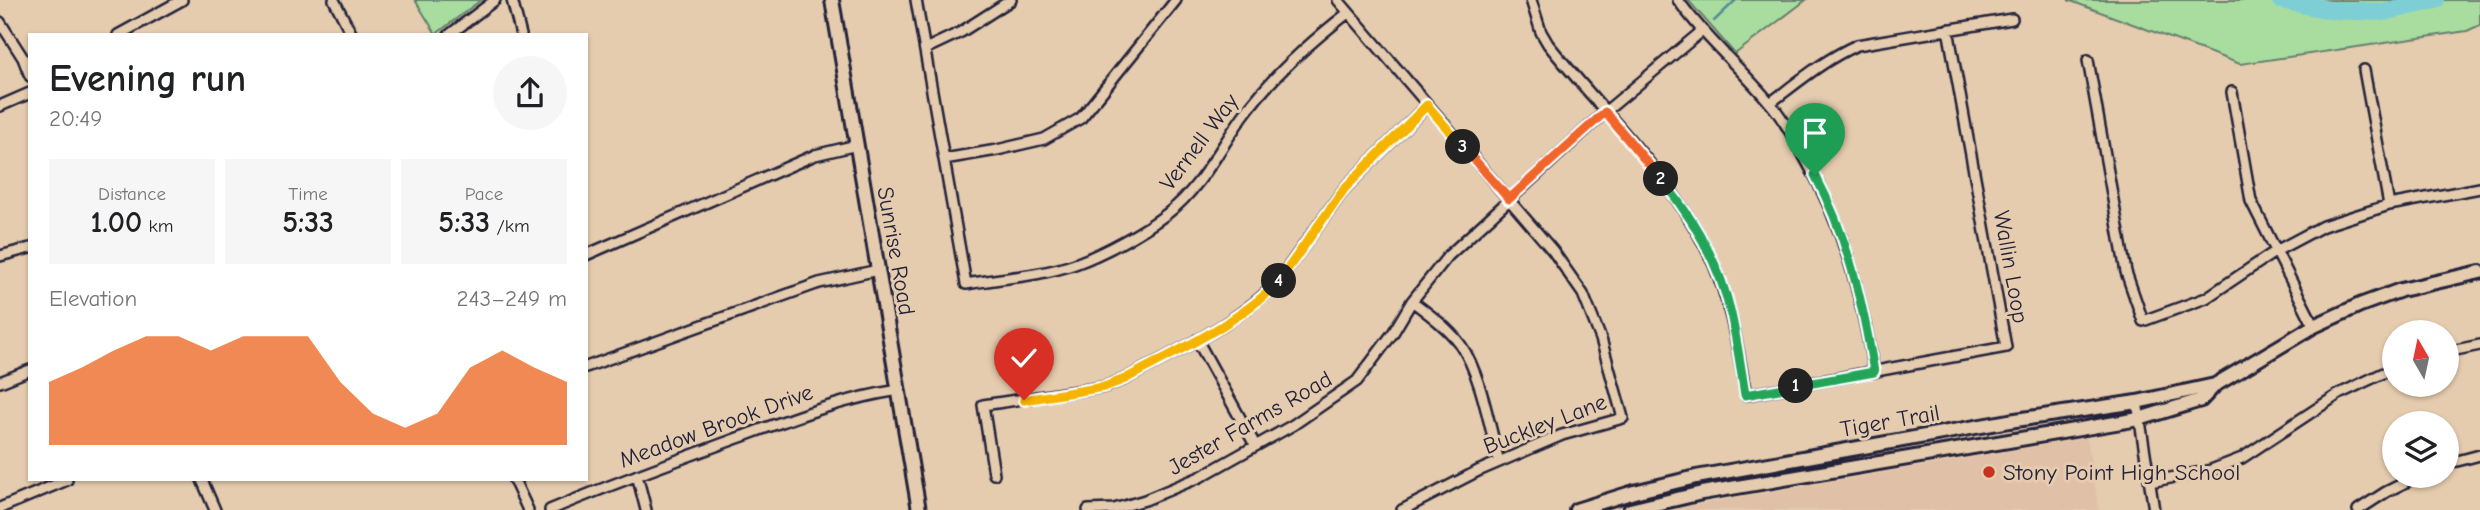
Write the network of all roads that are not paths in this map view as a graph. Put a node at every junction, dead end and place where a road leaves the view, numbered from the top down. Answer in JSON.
{"nodes":[{"id":1,"x":182,"y":0,"type":"edge"},
{"id":2,"x":334,"y":0,"type":"edge"},
{"id":3,"x":495,"y":0,"type":"edge"},
{"id":4,"x":512,"y":0,"type":"edge"},
{"id":5,"x":832,"y":0,"type":"edge"},
{"id":6,"x":916,"y":0,"type":"edge"},
{"id":7,"x":1010,"y":0,"type":"edge"},
{"id":8,"x":1176,"y":0,"type":"edge"},
{"id":9,"x":1338,"y":0,"type":"edge"},
{"id":10,"x":1531,"y":0,"type":"edge"},
{"id":11,"x":1678,"y":0,"type":"edge"},
{"id":12,"x":1348,"y":13,"type":"junction"},
{"id":13,"x":2012,"y":19,"type":"dead end"},
{"id":14,"x":0,"y":22,"type":"edge"},
{"id":15,"x":1948,"y":29,"type":"junction"},
{"id":16,"x":1702,"y":32,"type":"junction"},
{"id":17,"x":122,"y":33,"type":"edge"},
{"id":18,"x":351,"y":33,"type":"edge"},
{"id":19,"x":452,"y":33,"type":"edge"},
{"id":20,"x":520,"y":33,"type":"edge"},
{"id":21,"x":925,"y":49,"type":"junction"},
{"id":22,"x":2088,"y":60,"type":"dead end"},
{"id":23,"x":2364,"y":69,"type":"dead end"},
{"id":24,"x":28,"y":71,"type":"edge"},
{"id":25,"x":2232,"y":92,"type":"dead end"},
{"id":26,"x":28,"y":94,"type":"edge"},
{"id":27,"x":1770,"y":103,"type":"junction"},
{"id":28,"x":1427,"y":105,"type":"junction"},
{"id":29,"x":0,"y":106,"type":"edge"},
{"id":30,"x":1605,"y":112,"type":"junction"},
{"id":31,"x":857,"y":145,"type":"junction"},
{"id":32,"x":944,"y":159,"type":"junction"},
{"id":33,"x":2480,"y":188,"type":"edge"},
{"id":34,"x":1509,"y":199,"type":"junction"},
{"id":35,"x":2389,"y":205,"type":"junction"},
{"id":36,"x":28,"y":249,"type":"edge"},
{"id":37,"x":2276,"y":251,"type":"junction"},
{"id":38,"x":588,"y":254,"type":"edge"},
{"id":39,"x":0,"y":256,"type":"edge"},
{"id":40,"x":878,"y":270,"type":"junction"},
{"id":41,"x":2480,"y":272,"type":"edge"},
{"id":42,"x":1412,"y":301,"type":"junction"},
{"id":43,"x":2314,"y":326,"type":"junction"},
{"id":44,"x":1197,"y":340,"type":"junction"},
{"id":45,"x":2480,"y":345,"type":"edge"},
{"id":46,"x":2459,"y":349,"type":"edge"},
{"id":47,"x":588,"y":366,"type":"edge"},
{"id":48,"x":28,"y":371,"type":"edge"},
{"id":49,"x":1874,"y":372,"type":"junction"},
{"id":50,"x":2382,"y":374,"type":"edge"},
{"id":51,"x":0,"y":383,"type":"edge"},
{"id":52,"x":2215,"y":385,"type":"junction"},
{"id":53,"x":899,"y":390,"type":"junction"},
{"id":54,"x":2137,"y":401,"type":"junction"},
{"id":55,"x":2139,"y":419,"type":"junction"},
{"id":56,"x":1255,"y":445,"type":"junction"},
{"id":57,"x":2480,"y":455,"type":"edge"},
{"id":58,"x":2459,"y":461,"type":"edge"},
{"id":59,"x":1499,"y":462,"type":"junction"},
{"id":60,"x":994,"y":474,"type":"dead end"},
{"id":61,"x":638,"y":475,"type":"junction"},
{"id":62,"x":65,"y":481,"type":"edge"},
{"id":63,"x":202,"y":481,"type":"edge"},
{"id":64,"x":514,"y":481,"type":"edge"},
{"id":65,"x":2150,"y":482,"type":"junction"},
{"id":66,"x":2394,"y":488,"type":"edge"},
{"id":67,"x":0,"y":508,"type":"edge"},
{"id":68,"x":215,"y":510,"type":"edge"},
{"id":69,"x":528,"y":510,"type":"edge"},
{"id":70,"x":550,"y":510,"type":"edge"},
{"id":71,"x":646,"y":510,"type":"edge"},
{"id":72,"x":919,"y":510,"type":"edge"},
{"id":73,"x":1088,"y":510,"type":"edge"},
{"id":74,"x":1114,"y":510,"type":"edge"},
{"id":75,"x":1402,"y":510,"type":"edge"},
{"id":76,"x":1576,"y":510,"type":"edge"},
{"id":77,"x":1630,"y":510,"type":"edge"},
{"id":78,"x":2154,"y":510,"type":"edge"},
{"id":79,"x":2358,"y":510,"type":"edge"}],
"edges":[{"from":1,"to":17,"type":"street"},
{"from":2,"to":18,"type":"street"},
{"from":3,"to":19,"type":"street"},
{"from":4,"to":20,"type":"street"},
{"from":5,"to":31,"type":"street","name":"Sunrise Road"},
{"from":6,"to":21,"type":"street","name":"Vernell Way"},
{"from":7,"to":21,"type":"street"},
{"from":8,"to":32,"type":"street"},
{"from":9,"to":12,"type":"street","name":"Buckley Lane"},
{"from":10,"to":30,"type":"street"},
{"from":11,"to":16,"type":"street"},
{"from":12,"to":28,"type":"street","name":"Buckley Lane"},
{"from":12,"to":32,"type":"street","name":"Vernell Way"},
{"from":13,"to":15,"type":"street"},
{"from":14,"to":24,"type":"street"},
{"from":15,"to":27,"type":"street"},
{"from":15,"to":49,"type":"street","name":"Wallin Loop"},
{"from":16,"to":27,"type":"street"},
{"from":16,"to":30,"type":"street","name":"Jester Farms Road"},
{"from":21,"to":32,"type":"street","name":"Vernell Way"},
{"from":22,"to":37,"type":"street"},
{"from":23,"to":35,"type":"street"},
{"from":25,"to":37,"type":"street"},
{"from":26,"to":29,"type":"street"},
{"from":27,"to":49,"type":"street"},
{"from":28,"to":34,"type":"street","name":"Buckley Lane"},
{"from":28,"to":44,"type":"street"},
{"from":30,"to":34,"type":"street","name":"Jester Farms Road"},
{"from":30,"to":49,"type":"street","name":"Wallin Loop"},
{"from":31,"to":38,"type":"street"},
{"from":31,"to":40,"type":"street","name":"Sunrise Road"},
{"from":33,"to":35,"type":"street"},
{"from":34,"to":42,"type":"street","name":"Jester Farms Road"},
{"from":34,"to":59,"type":"street","name":"Buckley Lane"},
{"from":35,"to":37,"type":"street"},
{"from":36,"to":39,"type":"street"},
{"from":37,"to":43,"type":"street"},
{"from":40,"to":47,"type":"street"},
{"from":40,"to":53,"type":"street","name":"Sunrise Road"},
{"from":41,"to":43,"type":"street","name":"Tiger Trail"},
{"from":42,"to":56,"type":"street","name":"Jester Farms Road"},
{"from":42,"to":59,"type":"street"},
{"from":43,"to":52,"type":"street","name":"Tiger Trail"},
{"from":44,"to":56,"type":"street"},
{"from":44,"to":60,"type":"street"},
{"from":45,"to":46,"type":"street"},
{"from":48,"to":51,"type":"street"},
{"from":50,"to":65,"type":"street"},
{"from":52,"to":54,"type":"street","name":"Tiger Trail"},
{"from":52,"to":55,"type":"street","name":"Tiger Trail"},
{"from":53,"to":61,"type":"street","name":"Meadow Brook Drive"},
{"from":53,"to":72,"type":"street","name":"Sunrise Road"},
{"from":54,"to":55,"type":"street"},
{"from":54,"to":76,"type":"street","name":"Tiger Trail"},
{"from":55,"to":65,"type":"street"},
{"from":55,"to":77,"type":"street","name":"Tiger Trail"},
{"from":56,"to":74,"type":"street","name":"Jester Farms Road"},
{"from":57,"to":58,"type":"street"},
{"from":59,"to":75,"type":"street","name":"Buckley Lane"},
{"from":61,"to":70,"type":"street","name":"Meadow Brook Drive"},
{"from":61,"to":71,"type":"street"},
{"from":62,"to":67,"type":"street"},
{"from":63,"to":68,"type":"street"},
{"from":64,"to":69,"type":"street"},
{"from":65,"to":78,"type":"street"},
{"from":66,"to":79,"type":"street"},
{"from":73,"to":74,"type":"street","name":"Jester Farms Road"}]}
